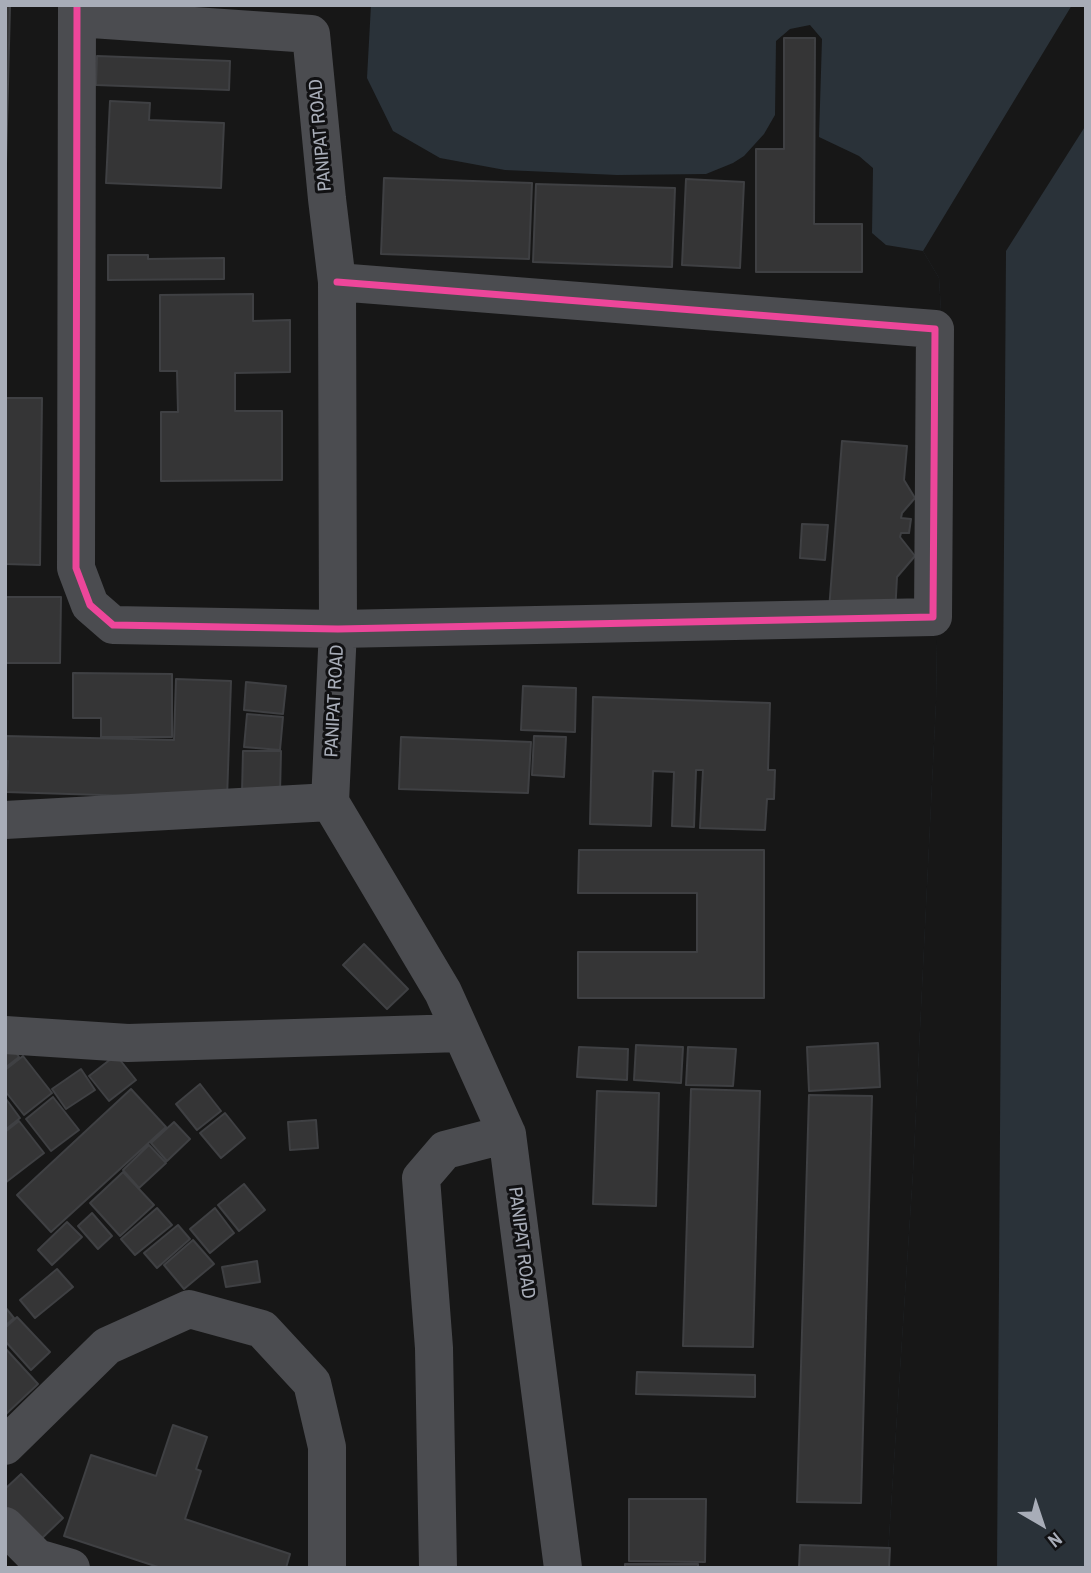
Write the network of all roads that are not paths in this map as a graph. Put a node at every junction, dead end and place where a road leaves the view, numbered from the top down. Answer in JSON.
{"nodes":[{"id":1,"x":77,"y":12,"type":"edge"},
{"id":2,"x":337,"y":282,"type":"junction"},
{"id":3,"x":338,"y":629,"type":"junction"},
{"id":4,"x":330,"y":802,"type":"junction"},
{"id":5,"x":5,"y":820,"type":"edge"},
{"id":6,"x":461,"y":1033,"type":"junction"},
{"id":7,"x":5,"y":1035,"type":"edge"},
{"id":8,"x":507,"y":1134,"type":"junction"},
{"id":9,"x":5,"y":1446,"type":"edge"},
{"id":10,"x":5,"y":1526,"type":"edge"},
{"id":11,"x":71,"y":1568,"type":"edge"},
{"id":12,"x":327,"y":1568,"type":"edge"},
{"id":13,"x":438,"y":1568,"type":"edge"},
{"id":14,"x":563,"y":1568,"type":"edge"}],
"edges":[{"from":1,"to":2,"type":"street","name":"PANIPAT ROAD"},
{"from":1,"to":3,"type":"street"},
{"from":2,"to":3,"type":"street","name":"PANIPAT ROAD"},
{"from":2,"to":3,"type":"street"},
{"from":3,"to":4,"type":"street","name":"PANIPAT ROAD"},
{"from":4,"to":5,"type":"street"},
{"from":4,"to":6,"type":"street","name":"PANIPAT ROAD"},
{"from":6,"to":7,"type":"street"},
{"from":6,"to":8,"type":"street","name":"PANIPAT ROAD"},
{"from":8,"to":13,"type":"street"},
{"from":8,"to":14,"type":"street","name":"PANIPAT ROAD"},
{"from":9,"to":12,"type":"street"},
{"from":10,"to":11,"type":"street"}]}
